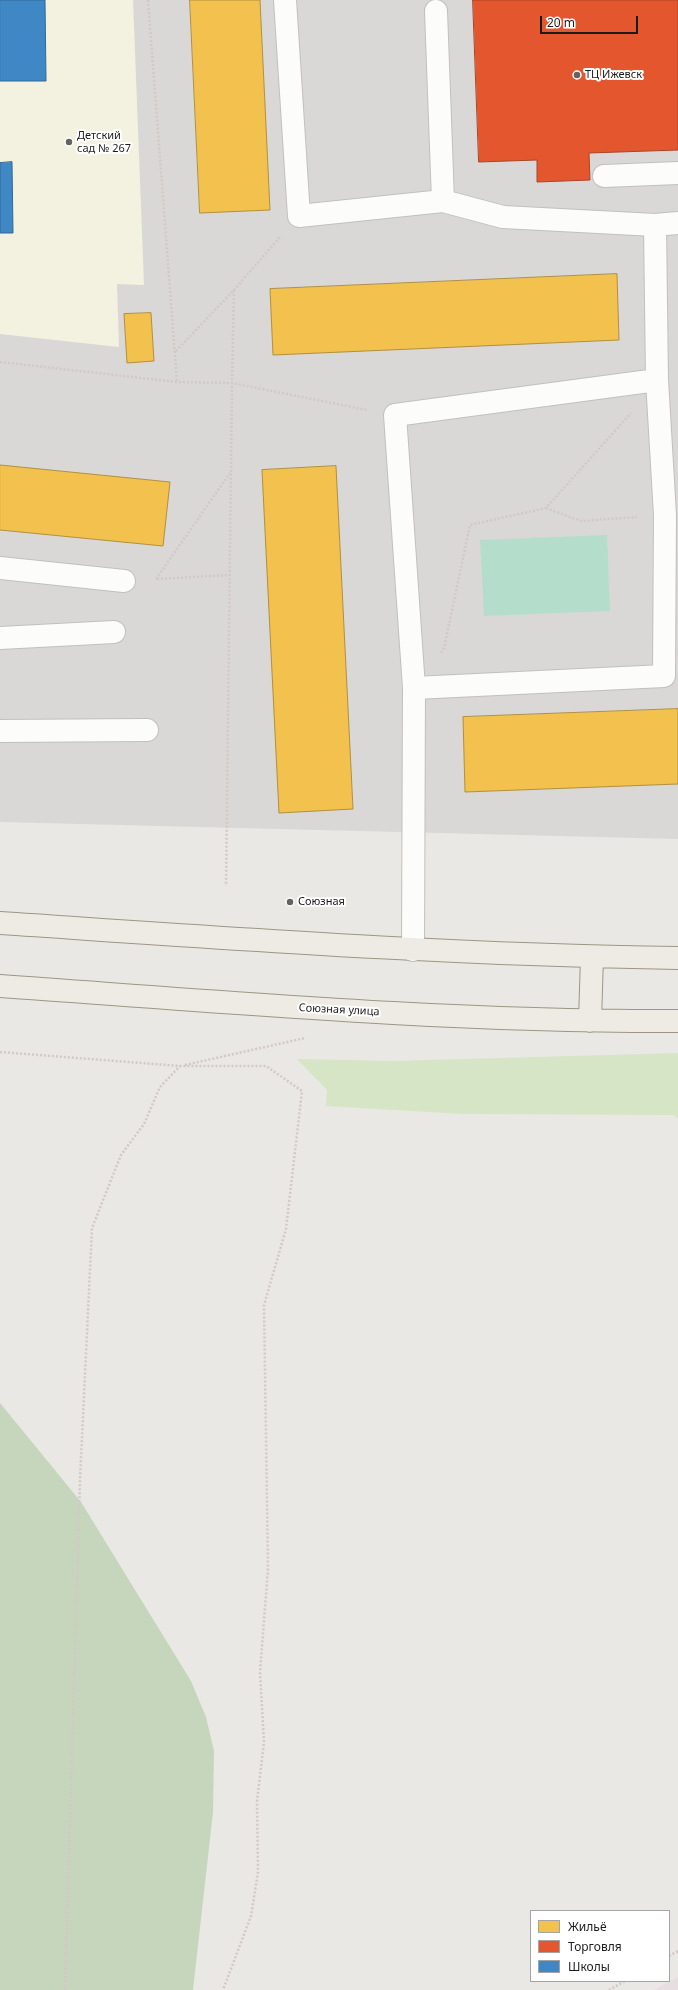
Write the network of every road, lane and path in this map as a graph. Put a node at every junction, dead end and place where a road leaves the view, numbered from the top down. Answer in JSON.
{"nodes":[{"id":1,"x":148,"y":0,"type":"edge"},
{"id":2,"x":285,"y":0,"type":"edge"},
{"id":3,"x":436,"y":11,"type":"dead end"},
{"id":4,"x":678,"y":173,"type":"edge"},
{"id":5,"x":604,"y":176,"type":"dead end"},
{"id":6,"x":443,"y":201,"type":"junction"},
{"id":7,"x":299,"y":216,"type":"junction"},
{"id":8,"x":678,"y":223,"type":"edge"},
{"id":9,"x":655,"y":225,"type":"junction"},
{"id":10,"x":234,"y":290,"type":"junction"},
{"id":11,"x":176,"y":351,"type":"junction"},
{"id":12,"x":0,"y":362,"type":"edge"},
{"id":13,"x":657,"y":380,"type":"junction"},
{"id":14,"x":177,"y":382,"type":"junction"},
{"id":15,"x":232,"y":383,"type":"junction"},
{"id":16,"x":395,"y":415,"type":"junction"},
{"id":17,"x":230,"y":472,"type":"junction"},
{"id":18,"x":546,"y":508,"type":"junction"},
{"id":19,"x":665,"y":515,"type":"junction"},
{"id":20,"x":0,"y":568,"type":"edge"},
{"id":21,"x":230,"y":575,"type":"junction"},
{"id":22,"x":156,"y":579,"type":"junction"},
{"id":23,"x":124,"y":582,"type":"joint"},
{"id":24,"x":114,"y":632,"type":"dead end"},
{"id":25,"x":0,"y":638,"type":"edge"},
{"id":26,"x":440,"y":654,"type":"dead end"},
{"id":27,"x":414,"y":688,"type":"junction"},
{"id":28,"x":147,"y":730,"type":"dead end"},
{"id":29,"x":0,"y":731,"type":"edge"},
{"id":30,"x":226,"y":886,"type":"dead end"},
{"id":31,"x":0,"y":922,"type":"edge"},
{"id":32,"x":414,"y":950,"type":"junction"},
{"id":33,"x":592,"y":957,"type":"junction"},
{"id":34,"x":678,"y":958,"type":"edge"},
{"id":35,"x":0,"y":986,"type":"edge"},
{"id":36,"x":590,"y":1021,"type":"junction"},
{"id":37,"x":678,"y":1021,"type":"edge"},
{"id":38,"x":307,"y":1037,"type":"dead end"},
{"id":39,"x":0,"y":1052,"type":"edge"},
{"id":40,"x":180,"y":1066,"type":"junction"},
{"id":41,"x":623,"y":1982,"type":"edge"},
{"id":42,"x":65,"y":1990,"type":"edge"},
{"id":43,"x":223,"y":1990,"type":"edge"},
{"id":44,"x":609,"y":1990,"type":"edge"}],
"edges":[{"from":1,"to":11,"type":"path"},
{"from":2,"to":7,"type":"lane"},
{"from":3,"to":6,"type":"lane"},
{"from":4,"to":5,"type":"lane"},
{"from":6,"to":7,"type":"lane"},
{"from":6,"to":9,"type":"lane"},
{"from":7,"to":10,"type":"path"},
{"from":8,"to":9,"type":"lane"},
{"from":9,"to":13,"type":"lane"},
{"from":10,"to":11,"type":"path"},
{"from":10,"to":15,"type":"path"},
{"from":11,"to":14,"type":"path"},
{"from":12,"to":14,"type":"path"},
{"from":13,"to":16,"type":"lane"},
{"from":13,"to":18,"type":"path"},
{"from":13,"to":19,"type":"lane"},
{"from":14,"to":15,"type":"path"},
{"from":15,"to":16,"type":"path"},
{"from":15,"to":17,"type":"path"},
{"from":16,"to":27,"type":"lane"},
{"from":17,"to":21,"type":"path"},
{"from":17,"to":22,"type":"path"},
{"from":18,"to":19,"type":"path"},
{"from":18,"to":26,"type":"path"},
{"from":19,"to":27,"type":"lane"},
{"from":20,"to":23,"type":"lane"},
{"from":21,"to":22,"type":"path"},
{"from":21,"to":30,"type":"path"},
{"from":22,"to":23,"type":"path"},
{"from":24,"to":25,"type":"lane"},
{"from":27,"to":32,"type":"lane"},
{"from":28,"to":29,"type":"lane"},
{"from":31,"to":32,"type":"main road"},
{"from":32,"to":33,"type":"main road"},
{"from":33,"to":34,"type":"main road"},
{"from":33,"to":36,"type":"main road"},
{"from":35,"to":36,"type":"main road","name":"Союзная улица"},
{"from":36,"to":37,"type":"main road","name":"Союзная улица"},
{"from":38,"to":40,"type":"path"},
{"from":39,"to":40,"type":"path"},
{"from":40,"to":42,"type":"path"},
{"from":40,"to":43,"type":"path"},
{"from":41,"to":44,"type":"path"}]}
